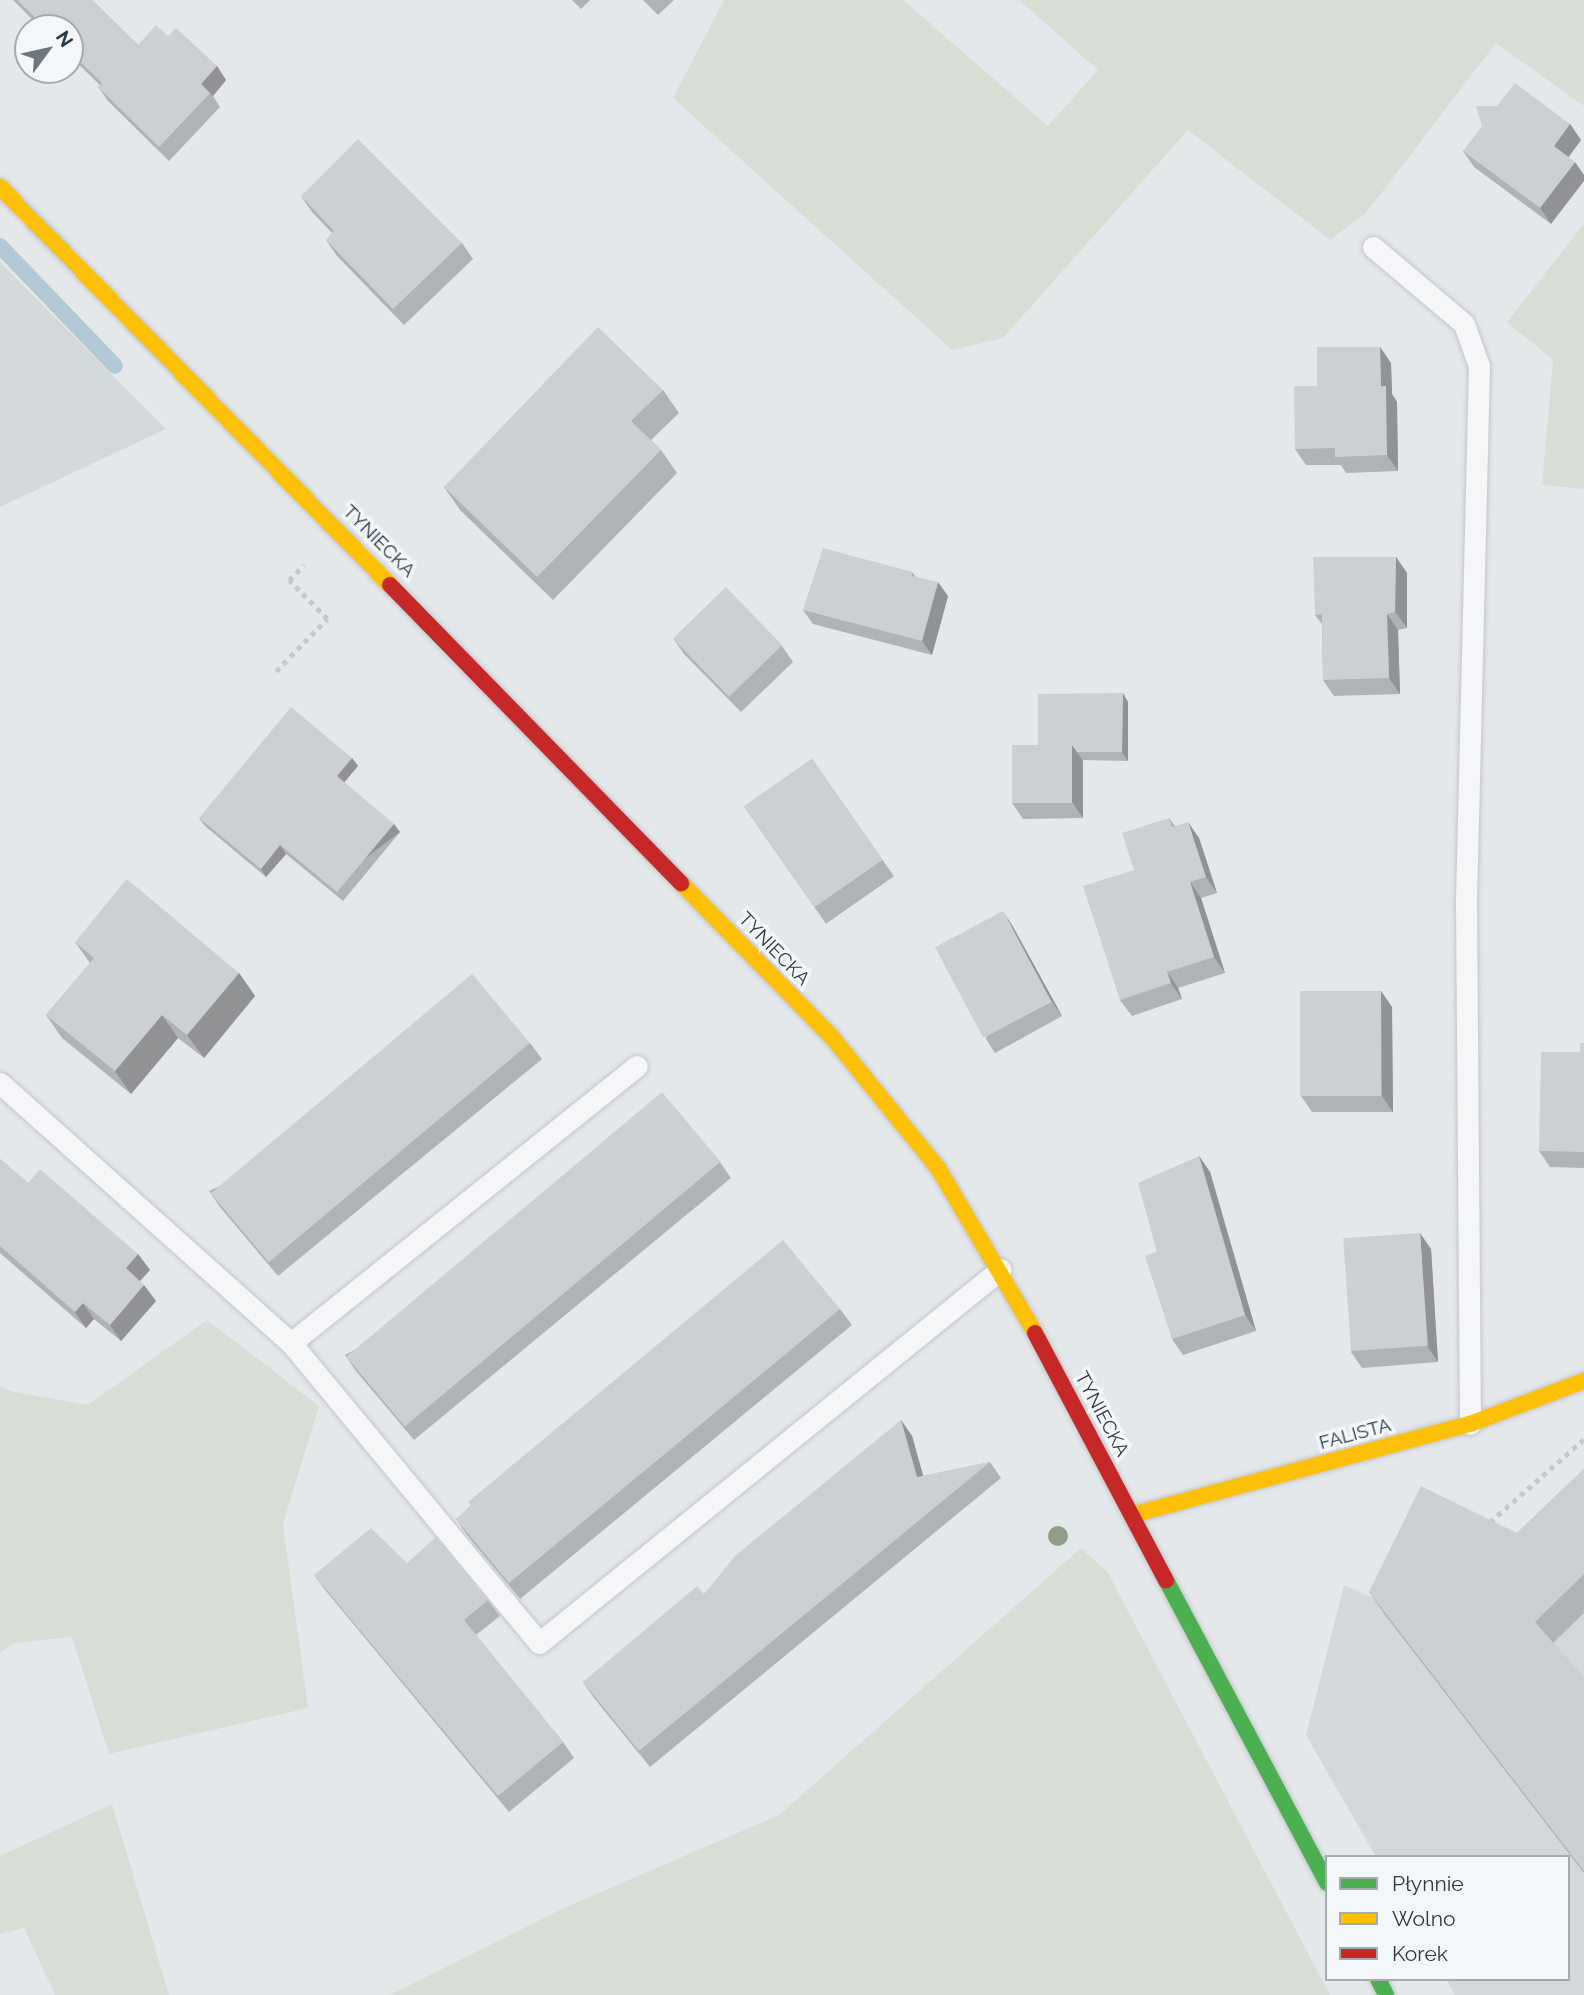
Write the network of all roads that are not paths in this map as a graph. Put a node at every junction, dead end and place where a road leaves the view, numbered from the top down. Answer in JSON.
{"nodes":[{"id":1,"x":0,"y":187,"type":"edge"},
{"id":2,"x":1373,"y":247,"type":"dead end"},
{"id":3,"x":637,"y":1066,"type":"dead end"},
{"id":4,"x":0,"y":1083,"type":"edge"},
{"id":5,"x":1001,"y":1269,"type":"junction"},
{"id":6,"x":292,"y":1343,"type":"junction"},
{"id":7,"x":1584,"y":1381,"type":"edge"},
{"id":8,"x":1470,"y":1424,"type":"junction"},
{"id":9,"x":1132,"y":1515,"type":"junction"},
{"id":10,"x":1325,"y":1879,"type":"edge"}],
"edges":[{"from":1,"to":5,"type":"street","name":"TYNIECKA"},
{"from":2,"to":8,"type":"lane"},
{"from":3,"to":6,"type":"lane"},
{"from":4,"to":6,"type":"lane"},
{"from":5,"to":6,"type":"lane"},
{"from":5,"to":9,"type":"street","name":"TYNIECKA"},
{"from":7,"to":8,"type":"street","name":"FALISTA"},
{"from":8,"to":9,"type":"street","name":"FALISTA"},
{"from":9,"to":10,"type":"street","name":"TYNIECKA"}]}
